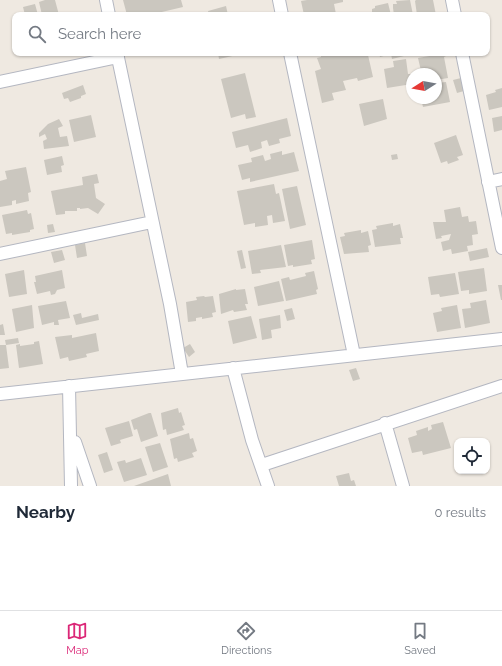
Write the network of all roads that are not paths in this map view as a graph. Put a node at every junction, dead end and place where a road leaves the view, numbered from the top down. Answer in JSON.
{"nodes":[{"id":1,"x":106,"y":0,"type":"edge"},
{"id":2,"x":279,"y":0,"type":"edge"},
{"id":3,"x":452,"y":0,"type":"edge"},
{"id":4,"x":108,"y":12,"type":"edge"},
{"id":5,"x":281,"y":12,"type":"edge"},
{"id":6,"x":454,"y":12,"type":"edge"},
{"id":7,"x":114,"y":56,"type":"edge"},
{"id":8,"x":118,"y":56,"type":"edge"},
{"id":9,"x":291,"y":56,"type":"edge"},
{"id":10,"x":463,"y":56,"type":"edge"},
{"id":11,"x":0,"y":82,"type":"edge"},
{"id":12,"x":502,"y":179,"type":"edge"},
{"id":13,"x":488,"y":182,"type":"junction"},
{"id":14,"x":152,"y":222,"type":"junction"},
{"id":15,"x":502,"y":248,"type":"edge"},
{"id":16,"x":0,"y":254,"type":"edge"},
{"id":17,"x":502,"y":339,"type":"edge"},
{"id":18,"x":354,"y":355,"type":"junction"},
{"id":19,"x":233,"y":368,"type":"junction"},
{"id":20,"x":182,"y":374,"type":"junction"},
{"id":21,"x":69,"y":386,"type":"junction"},
{"id":22,"x":502,"y":386,"type":"edge"},
{"id":23,"x":0,"y":394,"type":"edge"},
{"id":24,"x":385,"y":423,"type":"junction"},
{"id":25,"x":70,"y":427,"type":"junction"},
{"id":26,"x":262,"y":465,"type":"junction"},
{"id":27,"x":71,"y":486,"type":"edge"},
{"id":28,"x":90,"y":486,"type":"edge"},
{"id":29,"x":268,"y":486,"type":"edge"},
{"id":30,"x":403,"y":486,"type":"edge"}],
"edges":[{"from":1,"to":4,"type":"street"},
{"from":2,"to":5,"type":"street"},
{"from":3,"to":6,"type":"street"},
{"from":7,"to":11,"type":"street"},
{"from":8,"to":14,"type":"street"},
{"from":9,"to":18,"type":"street"},
{"from":10,"to":13,"type":"street"},
{"from":12,"to":13,"type":"street"},
{"from":13,"to":15,"type":"street"},
{"from":14,"to":16,"type":"street"},
{"from":14,"to":20,"type":"street"},
{"from":17,"to":18,"type":"street"},
{"from":18,"to":19,"type":"street"},
{"from":19,"to":20,"type":"street"},
{"from":19,"to":26,"type":"street"},
{"from":20,"to":21,"type":"street"},
{"from":21,"to":23,"type":"street"},
{"from":21,"to":25,"type":"street"},
{"from":22,"to":24,"type":"street"},
{"from":24,"to":26,"type":"street"},
{"from":24,"to":30,"type":"street"},
{"from":25,"to":27,"type":"street"},
{"from":25,"to":28,"type":"street"},
{"from":26,"to":29,"type":"street"}]}
